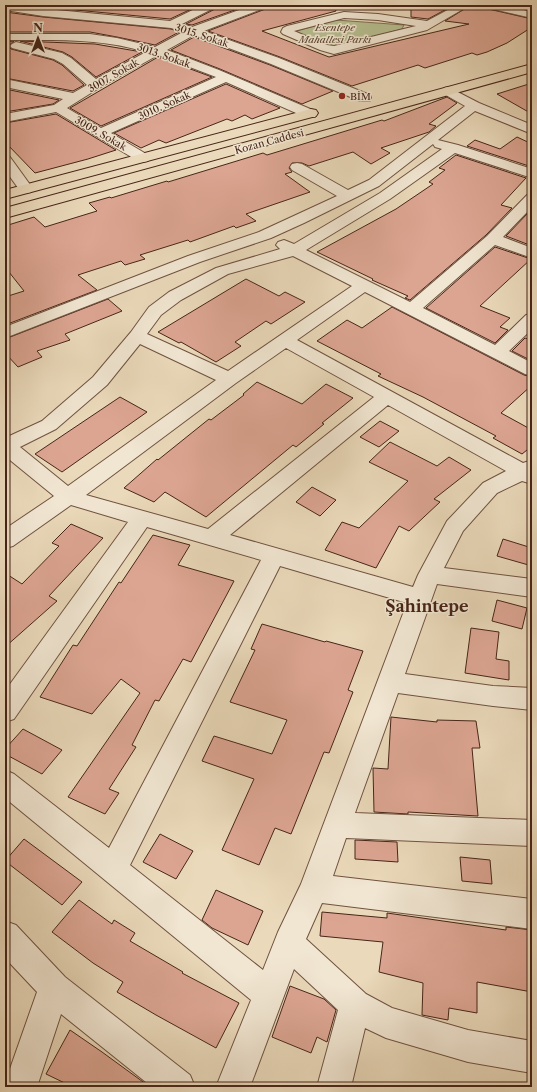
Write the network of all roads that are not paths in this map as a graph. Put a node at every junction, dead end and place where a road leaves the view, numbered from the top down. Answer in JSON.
{"nodes":[{"id":1,"x":212,"y":5,"type":"edge"},
{"id":2,"x":263,"y":5,"type":"edge"},
{"id":3,"x":465,"y":5,"type":"edge"},
{"id":4,"x":488,"y":5,"type":"edge"},
{"id":5,"x":5,"y":7,"type":"edge"},
{"id":6,"x":518,"y":8,"type":"edge"},
{"id":7,"x":154,"y":11,"type":"dead end"},
{"id":8,"x":26,"y":15,"type":"edge"},
{"id":9,"x":532,"y":15,"type":"edge"},
{"id":10,"x":145,"y":22,"type":"junction"},
{"id":11,"x":172,"y":25,"type":"junction"},
{"id":12,"x":430,"y":25,"type":"junction"},
{"id":13,"x":193,"y":31,"type":"junction"},
{"id":14,"x":6,"y":40,"type":"edge"},
{"id":15,"x":156,"y":51,"type":"junction"},
{"id":16,"x":532,"y":68,"type":"edge"},
{"id":17,"x":226,"y":77,"type":"junction"},
{"id":18,"x":5,"y":83,"type":"edge"},
{"id":19,"x":95,"y":85,"type":"junction"},
{"id":20,"x":448,"y":91,"type":"junction"},
{"id":21,"x":380,"y":94,"type":"dead end"},
{"id":22,"x":76,"y":98,"type":"junction"},
{"id":23,"x":365,"y":98,"type":"junction"},
{"id":24,"x":344,"y":104,"type":"dead end"},
{"id":25,"x":474,"y":106,"type":"junction"},
{"id":26,"x":58,"y":108,"type":"junction"},
{"id":27,"x":324,"y":110,"type":"dead end"},
{"id":28,"x":310,"y":114,"type":"junction"},
{"id":29,"x":5,"y":118,"type":"edge"},
{"id":30,"x":532,"y":130,"type":"edge"},
{"id":31,"x":101,"y":133,"type":"junction"},
{"id":32,"x":430,"y":140,"type":"junction"},
{"id":33,"x":453,"y":148,"type":"junction"},
{"id":34,"x":143,"y":158,"type":"junction"},
{"id":35,"x":5,"y":160,"type":"edge"},
{"id":36,"x":297,"y":167,"type":"dead end"},
{"id":37,"x":532,"y":174,"type":"edge"},
{"id":38,"x":26,"y":189,"type":"junction"},
{"id":39,"x":5,"y":195,"type":"edge"},
{"id":40,"x":348,"y":196,"type":"junction"},
{"id":41,"x":532,"y":198,"type":"edge"},
{"id":42,"x":5,"y":213,"type":"edge"},
{"id":43,"x":265,"y":235,"type":"junction"},
{"id":44,"x":493,"y":239,"type":"junction"},
{"id":45,"x":295,"y":250,"type":"junction"},
{"id":46,"x":532,"y":253,"type":"edge"},
{"id":47,"x":363,"y":286,"type":"junction"},
{"id":48,"x":410,"y":310,"type":"junction"},
{"id":49,"x":532,"y":319,"type":"edge"},
{"id":50,"x":5,"y":333,"type":"edge"},
{"id":51,"x":137,"y":336,"type":"junction"},
{"id":52,"x":285,"y":340,"type":"junction"},
{"id":53,"x":498,"y":352,"type":"junction"},
{"id":54,"x":532,"y":370,"type":"edge"},
{"id":55,"x":229,"y":379,"type":"junction"},
{"id":56,"x":387,"y":396,"type":"junction"},
{"id":57,"x":5,"y":445,"type":"edge"},
{"id":58,"x":529,"y":472,"type":"edge"},
{"id":59,"x":68,"y":497,"type":"junction"},
{"id":60,"x":142,"y":520,"type":"junction"},
{"id":61,"x":212,"y":538,"type":"junction"},
{"id":62,"x":5,"y":540,"type":"edge"},
{"id":63,"x":274,"y":556,"type":"junction"},
{"id":64,"x":429,"y":575,"type":"junction"},
{"id":65,"x":532,"y":588,"type":"edge"},
{"id":66,"x":421,"y":598,"type":"junction"},
{"id":67,"x":389,"y":682,"type":"junction"},
{"id":68,"x":532,"y":698,"type":"edge"},
{"id":69,"x":5,"y":711,"type":"edge"},
{"id":70,"x":5,"y":782,"type":"edge"},
{"id":71,"x":337,"y":825,"type":"junction"},
{"id":72,"x":532,"y":833,"type":"edge"},
{"id":73,"x":113,"y":870,"type":"junction"},
{"id":74,"x":314,"y":888,"type":"junction"},
{"id":75,"x":532,"y":914,"type":"edge"},
{"id":76,"x":5,"y":936,"type":"edge"},
{"id":77,"x":289,"y":942,"type":"junction"},
{"id":78,"x":54,"y":988,"type":"junction"},
{"id":79,"x":269,"y":994,"type":"junction"},
{"id":80,"x":355,"y":1005,"type":"junction"},
{"id":81,"x":532,"y":1057,"type":"edge"},
{"id":82,"x":20,"y":1087,"type":"edge"},
{"id":83,"x":178,"y":1087,"type":"edge"},
{"id":84,"x":233,"y":1087,"type":"edge"},
{"id":85,"x":334,"y":1087,"type":"edge"}],
"edges":[{"from":1,"to":11,"type":"street"},
{"from":2,"to":13,"type":"street","name":"3007. Sokak"},
{"from":3,"to":12,"type":"street"},
{"from":4,"to":6,"type":"street"},
{"from":5,"to":8,"type":"street","name":"3015. Sokak"},
{"from":6,"to":9,"type":"street"},
{"from":7,"to":10,"type":"street"},
{"from":8,"to":10,"type":"street","name":"3015. Sokak"},
{"from":8,"to":14,"type":"street"},
{"from":10,"to":11,"type":"street","name":"3015. Sokak"},
{"from":11,"to":13,"type":"street","name":"3015. Sokak"},
{"from":12,"to":12,"type":"street"},
{"from":13,"to":15,"type":"street","name":"3007. Sokak"},
{"from":13,"to":23,"type":"street","name":"3015. Sokak"},
{"from":14,"to":15,"type":"street","name":"3013. Sokak"},
{"from":14,"to":19,"type":"street"},
{"from":15,"to":17,"type":"street","name":"3013. Sokak"},
{"from":15,"to":19,"type":"street","name":"3007. Sokak"},
{"from":16,"to":20,"type":"highway","name":"Kozan Caddesi"},
{"from":17,"to":28,"type":"street","name":"3013. Sokak"},
{"from":17,"to":31,"type":"street","name":"3010. Sokak"},
{"from":18,"to":22,"type":"street"},
{"from":19,"to":22,"type":"street","name":"3007. Sokak"},
{"from":20,"to":25,"type":"street"},
{"from":20,"to":42,"type":"highway","name":"Kozan Caddesi"},
{"from":21,"to":23,"type":"highway"},
{"from":22,"to":26,"type":"street","name":"3007. Sokak"},
{"from":23,"to":24,"type":"highway"},
{"from":25,"to":30,"type":"street"},
{"from":25,"to":32,"type":"street"},
{"from":26,"to":29,"type":"street","name":"3007. Sokak"},
{"from":26,"to":31,"type":"street","name":"3009. Sokak"},
{"from":27,"to":28,"type":"highway","name":"Kozan Caddesi"},
{"from":28,"to":34,"type":"highway","name":"Kozan Caddesi"},
{"from":31,"to":34,"type":"street","name":"3009. Sokak"},
{"from":32,"to":33,"type":"street"},
{"from":32,"to":40,"type":"street"},
{"from":33,"to":37,"type":"street"},
{"from":33,"to":45,"type":"street"},
{"from":34,"to":38,"type":"highway","name":"Kozan Caddesi"},
{"from":35,"to":38,"type":"street"},
{"from":36,"to":40,"type":"street"},
{"from":38,"to":39,"type":"highway","name":"Kozan Caddesi"},
{"from":40,"to":43,"type":"street"},
{"from":41,"to":44,"type":"street"},
{"from":43,"to":45,"type":"street"},
{"from":43,"to":50,"type":"street"},
{"from":44,"to":46,"type":"street"},
{"from":44,"to":48,"type":"street"},
{"from":45,"to":47,"type":"street"},
{"from":45,"to":51,"type":"street"},
{"from":47,"to":48,"type":"street"},
{"from":47,"to":52,"type":"street"},
{"from":48,"to":53,"type":"street"},
{"from":49,"to":53,"type":"street"},
{"from":51,"to":55,"type":"street"},
{"from":51,"to":57,"type":"street"},
{"from":52,"to":55,"type":"street"},
{"from":52,"to":56,"type":"street"},
{"from":53,"to":54,"type":"street"},
{"from":55,"to":59,"type":"street"},
{"from":56,"to":58,"type":"street"},
{"from":56,"to":61,"type":"street"},
{"from":57,"to":59,"type":"street"},
{"from":58,"to":64,"type":"street"},
{"from":59,"to":60,"type":"street"},
{"from":59,"to":62,"type":"street"},
{"from":60,"to":61,"type":"street"},
{"from":60,"to":69,"type":"street"},
{"from":61,"to":63,"type":"street"},
{"from":63,"to":66,"type":"street"},
{"from":63,"to":73,"type":"street"},
{"from":64,"to":65,"type":"street"},
{"from":64,"to":66,"type":"street"},
{"from":66,"to":67,"type":"street"},
{"from":67,"to":68,"type":"street"},
{"from":67,"to":71,"type":"street"},
{"from":70,"to":73,"type":"street"},
{"from":71,"to":72,"type":"street"},
{"from":71,"to":74,"type":"street"},
{"from":73,"to":79,"type":"street"},
{"from":74,"to":75,"type":"street"},
{"from":74,"to":77,"type":"street"},
{"from":76,"to":78,"type":"street"},
{"from":77,"to":79,"type":"street"},
{"from":77,"to":80,"type":"street"},
{"from":78,"to":82,"type":"street"},
{"from":78,"to":83,"type":"street"},
{"from":79,"to":84,"type":"street"},
{"from":80,"to":81,"type":"street"},
{"from":80,"to":85,"type":"street"}]}
